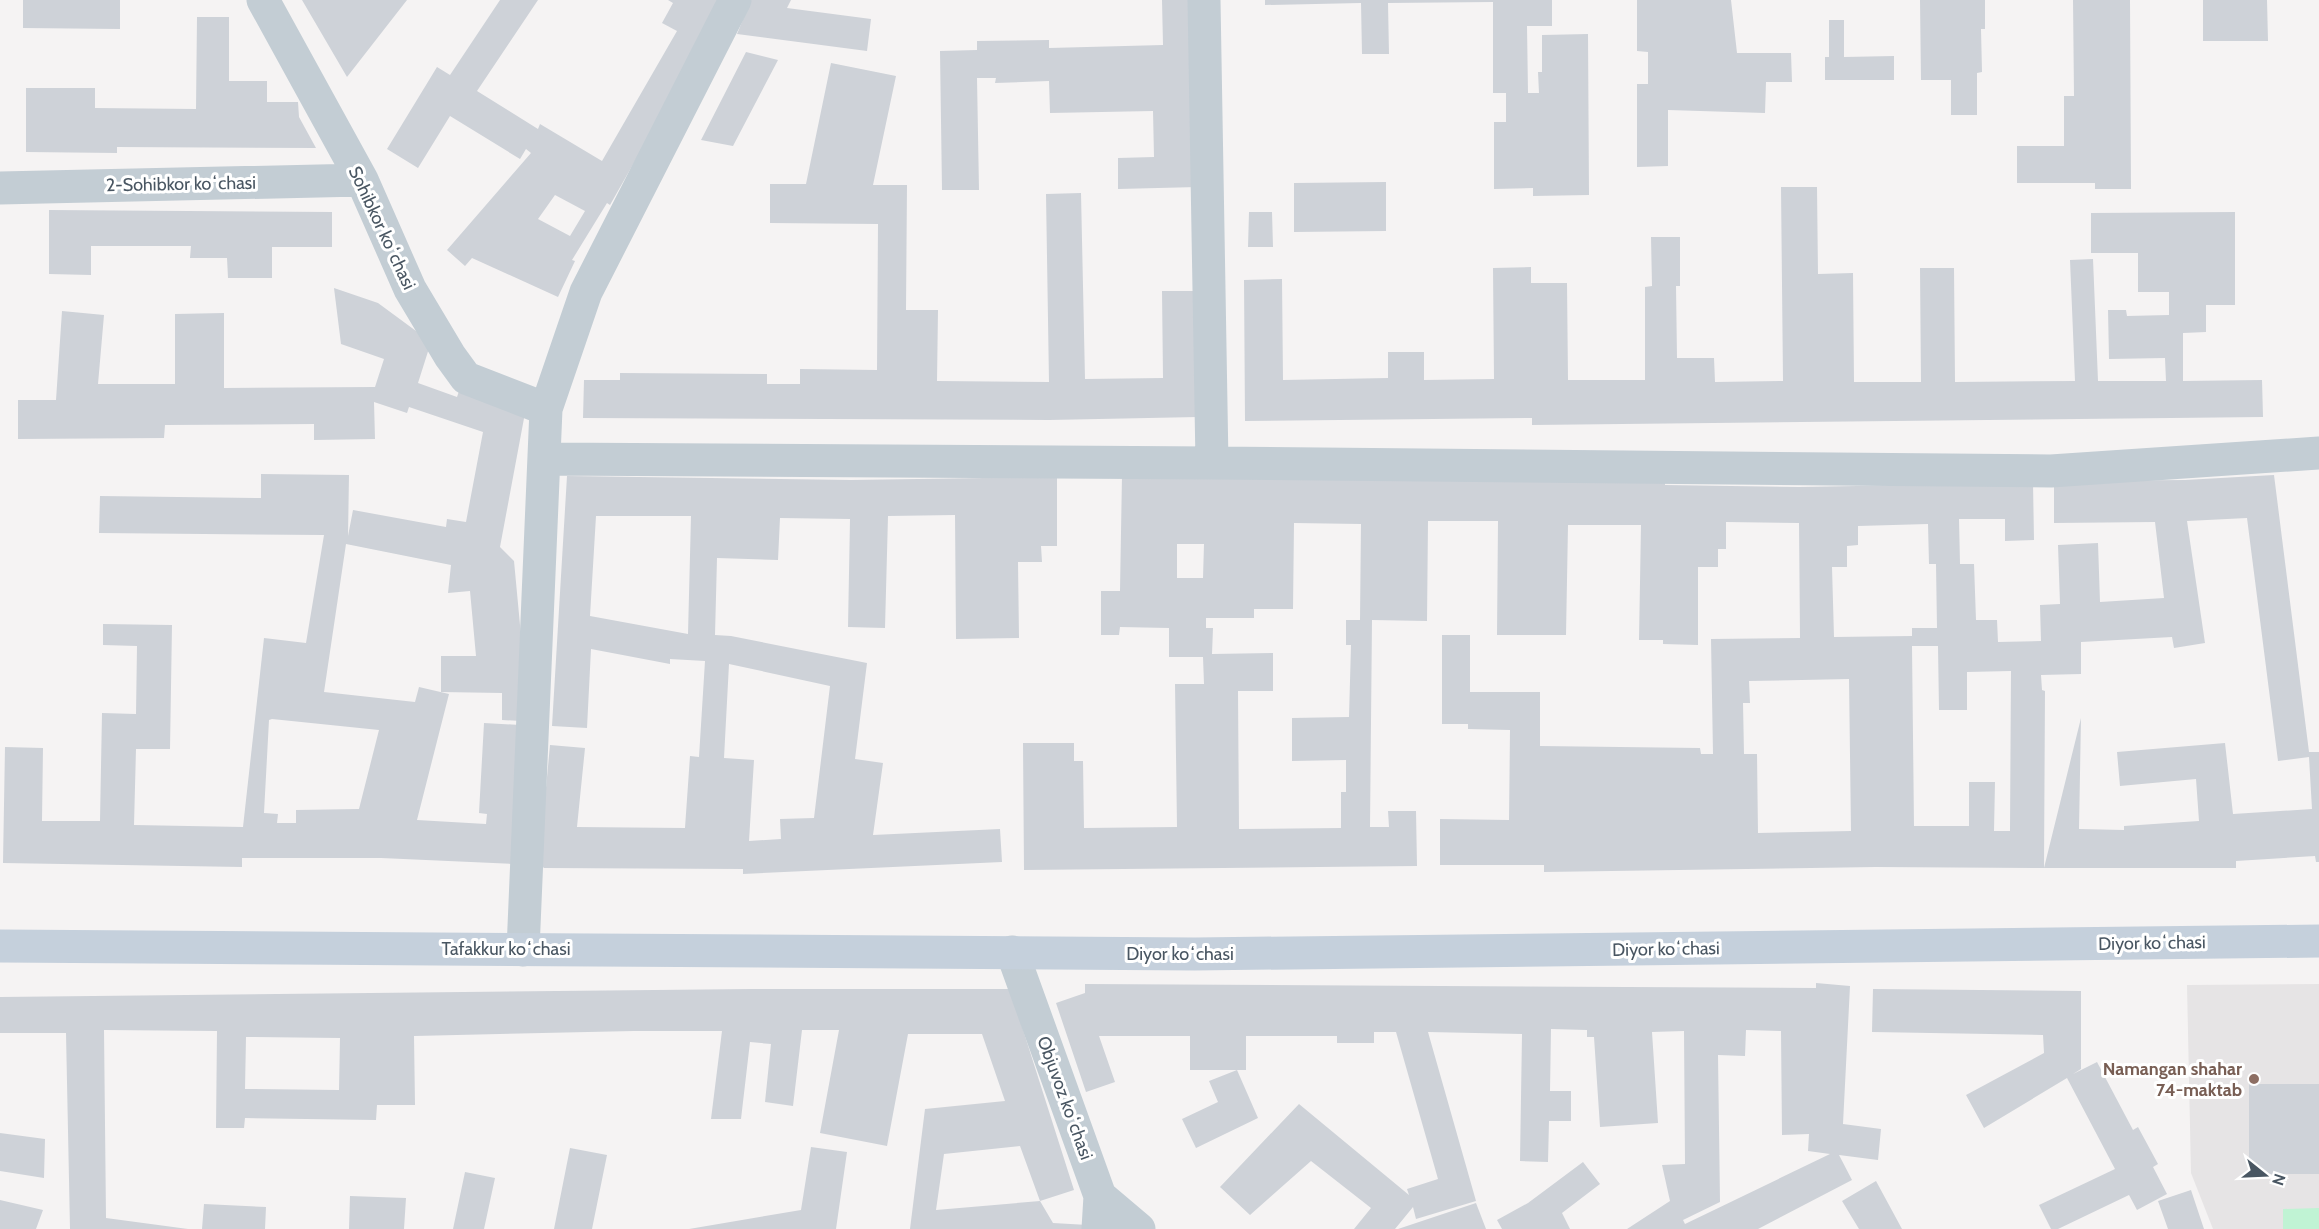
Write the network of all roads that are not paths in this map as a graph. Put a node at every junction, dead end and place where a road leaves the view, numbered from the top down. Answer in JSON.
{"nodes":[{"id":1,"x":263,"y":0,"type":"edge"},
{"id":2,"x":735,"y":0,"type":"edge"},
{"id":3,"x":1204,"y":0,"type":"edge"},
{"id":4,"x":362,"y":180,"type":"junction"},
{"id":5,"x":0,"y":188,"type":"edge"},
{"id":6,"x":546,"y":409,"type":"junction"},
{"id":7,"x":2319,"y":453,"type":"edge"},
{"id":8,"x":545,"y":459,"type":"junction"},
{"id":9,"x":1212,"y":463,"type":"junction"},
{"id":10,"x":2319,"y":941,"type":"edge"},
{"id":11,"x":0,"y":946,"type":"edge"},
{"id":12,"x":523,"y":950,"type":"junction"},
{"id":13,"x":1012,"y":952,"type":"junction"},
{"id":14,"x":1100,"y":1196,"type":"junction"},
{"id":15,"x":1098,"y":1229,"type":"edge"},
{"id":16,"x":1139,"y":1229,"type":"edge"}],
"edges":[{"from":1,"to":4,"type":"street","name":"Sohibkor koʻchasi"},
{"from":2,"to":6,"type":"street"},
{"from":3,"to":9,"type":"street"},
{"from":4,"to":5,"type":"street","name":"2-Sohibkor koʻchasi"},
{"from":4,"to":6,"type":"street","name":"Sohibkor koʻchasi"},
{"from":6,"to":8,"type":"street"},
{"from":7,"to":9,"type":"street"},
{"from":8,"to":9,"type":"street"},
{"from":8,"to":12,"type":"street"},
{"from":10,"to":13,"type":"main road","name":"Diyor koʻchasi"},
{"from":11,"to":12,"type":"main road","name":"Tafakkur koʻchasi"},
{"from":12,"to":13,"type":"main road","name":"Tafakkur koʻchasi"},
{"from":13,"to":14,"type":"street","name":"Objuvoz koʻchasi"},
{"from":14,"to":15,"type":"street"},
{"from":14,"to":16,"type":"street","name":"Objuvoz koʻchasi"}]}
